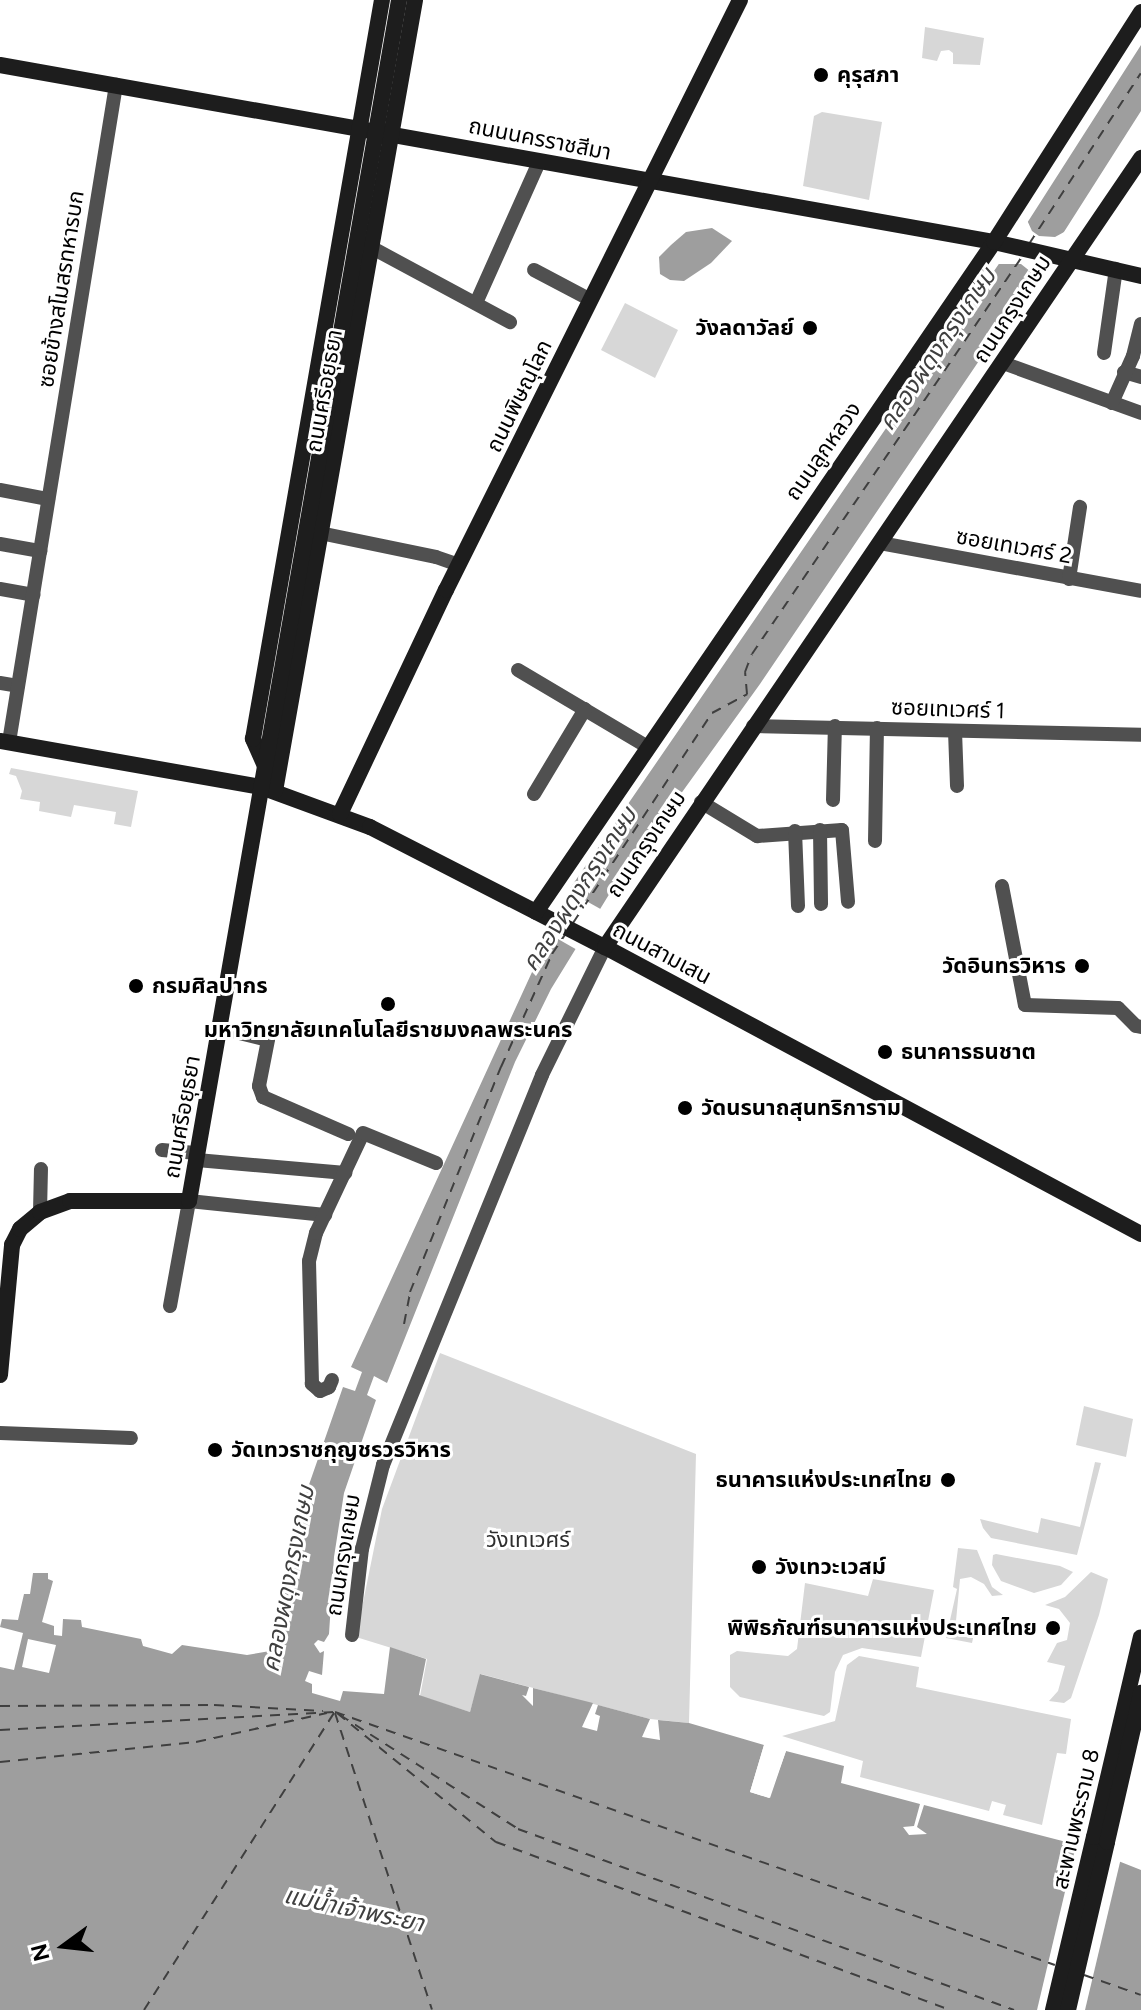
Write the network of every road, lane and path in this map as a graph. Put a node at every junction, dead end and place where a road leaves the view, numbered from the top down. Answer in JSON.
{"nodes":[{"id":1,"x":382,"y":0,"type":"edge"},
{"id":2,"x":399,"y":0,"type":"edge"},
{"id":3,"x":415,"y":0,"type":"edge"},
{"id":4,"x":740,"y":0,"type":"edge"},
{"id":5,"x":1141,"y":12,"type":"edge"},
{"id":6,"x":403,"y":23,"type":"junction"},
{"id":7,"x":0,"y":65,"type":"edge"},
{"id":8,"x":116,"y":85,"type":"junction"},
{"id":9,"x":376,"y":131,"type":"junction"},
{"id":10,"x":1141,"y":158,"type":"edge"},
{"id":11,"x":539,"y":162,"type":"junction"},
{"id":12,"x":650,"y":182,"type":"junction"},
{"id":13,"x":358,"y":242,"type":"junction"},
{"id":14,"x":1001,"y":243,"type":"junction"},
{"id":15,"x":1066,"y":256,"type":"junction"},
{"id":16,"x":1116,"y":269,"type":"junction"},
{"id":17,"x":534,"y":270,"type":"dead end"},
{"id":18,"x":1141,"y":276,"type":"edge"},
{"id":19,"x":591,"y":300,"type":"junction"},
{"id":20,"x":476,"y":303,"type":"junction"},
{"id":21,"x":510,"y":322,"type":"dead end"},
{"id":22,"x":1141,"y":324,"type":"edge"},
{"id":23,"x":1104,"y":353,"type":"dead end"},
{"id":24,"x":1003,"y":363,"type":"junction"},
{"id":25,"x":1124,"y":372,"type":"junction"},
{"id":26,"x":1141,"y":377,"type":"edge"},
{"id":27,"x":1112,"y":403,"type":"junction"},
{"id":28,"x":1141,"y":413,"type":"edge"},
{"id":29,"x":327,"y":415,"type":"junction"},
{"id":30,"x":0,"y":490,"type":"edge"},
{"id":31,"x":48,"y":499,"type":"junction"},
{"id":32,"x":1080,"y":507,"type":"dead end"},
{"id":33,"x":320,"y":533,"type":"junction"},
{"id":34,"x":880,"y":543,"type":"junction"},
{"id":35,"x":0,"y":544,"type":"edge"},
{"id":36,"x":40,"y":551,"type":"junction"},
{"id":37,"x":294,"y":560,"type":"junction"},
{"id":38,"x":459,"y":565,"type":"junction"},
{"id":39,"x":1069,"y":579,"type":"junction"},
{"id":40,"x":304,"y":586,"type":"junction"},
{"id":41,"x":0,"y":589,"type":"edge"},
{"id":42,"x":1141,"y":591,"type":"edge"},
{"id":43,"x":33,"y":595,"type":"junction"},
{"id":44,"x":292,"y":659,"type":"junction"},
{"id":45,"x":518,"y":670,"type":"dead end"},
{"id":46,"x":0,"y":683,"type":"edge"},
{"id":47,"x":18,"y":686,"type":"junction"},
{"id":48,"x":585,"y":709,"type":"junction"},
{"id":49,"x":753,"y":726,"type":"junction"},
{"id":50,"x":835,"y":726,"type":"junction"},
{"id":51,"x":877,"y":728,"type":"junction"},
{"id":52,"x":955,"y":731,"type":"junction"},
{"id":53,"x":1141,"y":735,"type":"edge"},
{"id":54,"x":4,"y":742,"type":"edge"},
{"id":55,"x":646,"y":746,"type":"junction"},
{"id":56,"x":265,"y":766,"type":"junction"},
{"id":57,"x":957,"y":786,"type":"dead end"},
{"id":58,"x":268,"y":789,"type":"junction"},
{"id":59,"x":534,"y":794,"type":"dead end"},
{"id":60,"x":833,"y":800,"type":"dead end"},
{"id":61,"x":701,"y":802,"type":"junction"},
{"id":62,"x":340,"y":814,"type":"junction"},
{"id":63,"x":820,"y":830,"type":"junction"},
{"id":64,"x":795,"y":831,"type":"junction"},
{"id":65,"x":875,"y":841,"type":"dead end"},
{"id":66,"x":1002,"y":886,"type":"dead end"},
{"id":67,"x":848,"y":902,"type":"dead end"},
{"id":68,"x":821,"y":904,"type":"dead end"},
{"id":69,"x":798,"y":906,"type":"dead end"},
{"id":70,"x":541,"y":915,"type":"junction"},
{"id":71,"x":600,"y":944,"type":"junction"},
{"id":72,"x":1141,"y":1027,"type":"edge"},
{"id":73,"x":219,"y":1028,"type":"junction"},
{"id":74,"x":348,"y":1134,"type":"dead end"},
{"id":75,"x":162,"y":1150,"type":"dead end"},
{"id":76,"x":197,"y":1156,"type":"junction"},
{"id":77,"x":436,"y":1163,"type":"dead end"},
{"id":78,"x":41,"y":1169,"type":"dead end"},
{"id":79,"x":345,"y":1173,"type":"junction"},
{"id":80,"x":189,"y":1201,"type":"junction"},
{"id":81,"x":40,"y":1212,"type":"junction"},
{"id":82,"x":325,"y":1215,"type":"junction"},
{"id":83,"x":1141,"y":1234,"type":"edge"},
{"id":84,"x":170,"y":1306,"type":"dead end"},
{"id":85,"x":0,"y":1375,"type":"edge"},
{"id":86,"x":332,"y":1380,"type":"dead end"},
{"id":87,"x":0,"y":1433,"type":"edge"},
{"id":88,"x":131,"y":1438,"type":"dead end"},
{"id":89,"x":1141,"y":1633,"type":"edge"},
{"id":90,"x":352,"y":1635,"type":"dead end"},
{"id":91,"x":1141,"y":1693,"type":"edge"},
{"id":92,"x":1141,"y":1707,"type":"edge"},
{"id":93,"x":1053,"y":2010,"type":"edge"},
{"id":94,"x":1068,"y":2010,"type":"edge"}],
"edges":[{"from":1,"to":9,"type":"main road","name":"ถนนศรีอยุธยา"},
{"from":2,"to":6,"type":"main road","name":"ถนนศรีอยุธยา"},
{"from":3,"to":6,"type":"main road","name":"ถนนศรีอยุธยา"},
{"from":4,"to":12,"type":"main road","name":"ถนนพิษณุโลก"},
{"from":5,"to":14,"type":"main road","name":"ถนนลูกหลวง"},
{"from":6,"to":9,"type":"main road","name":"ถนนศรีอยุธยา"},
{"from":7,"to":8,"type":"main road","name":"ถนนนครราชสีมา"},
{"from":8,"to":9,"type":"main road","name":"ถนนนครราชสีมา"},
{"from":8,"to":31,"type":"street","name":"ซอยข้างสโมสรทหารบก"},
{"from":9,"to":11,"type":"main road","name":"ถนนนครราชสีมา"},
{"from":9,"to":13,"type":"main road","name":"ถนนศรีอยุธยา"},
{"from":9,"to":13,"type":"main road","name":"ถนนศรีอยุธยา"},
{"from":10,"to":15,"type":"main road","name":"ถนนกรุงเกษม"},
{"from":11,"to":12,"type":"main road","name":"ถนนนครราชสีมา"},
{"from":11,"to":20,"type":"street"},
{"from":12,"to":14,"type":"main road","name":"ถนนนครราชสีมา"},
{"from":12,"to":19,"type":"main road","name":"ถนนพิษณุโลก"},
{"from":13,"to":20,"type":"street"},
{"from":13,"to":29,"type":"main road","name":"ถนนศรีอยุธยา"},
{"from":13,"to":29,"type":"main road","name":"ถนนศรีอยุธยา"},
{"from":14,"to":15,"type":"main road","name":"ถนนนครราชสีมา"},
{"from":14,"to":55,"type":"main road","name":"ถนนลูกหลวง"},
{"from":15,"to":16,"type":"main road","name":"ถนนนครราชสีมา"},
{"from":15,"to":24,"type":"main road","name":"ถนนกรุงเกษม"},
{"from":16,"to":18,"type":"main road","name":"ถนนนครราชสีมา"},
{"from":16,"to":23,"type":"street"},
{"from":17,"to":19,"type":"street"},
{"from":19,"to":38,"type":"main road","name":"ถนนพิษณุโลก"},
{"from":20,"to":21,"type":"street"},
{"from":22,"to":25,"type":"street"},
{"from":24,"to":27,"type":"street"},
{"from":24,"to":34,"type":"main road","name":"ถนนกรุงเกษม"},
{"from":25,"to":26,"type":"street"},
{"from":25,"to":27,"type":"street"},
{"from":27,"to":28,"type":"street"},
{"from":29,"to":33,"type":"main road","name":"ถนนศรีอยุธยา"},
{"from":29,"to":37,"type":"main road","name":"ถนนศรีอยุธยา"},
{"from":30,"to":31,"type":"street"},
{"from":31,"to":36,"type":"street","name":"ซอยข้างสโมสรทหารบก"},
{"from":32,"to":39,"type":"street"},
{"from":33,"to":38,"type":"street"},
{"from":33,"to":40,"type":"main road","name":"ถนนศรีอยุธยา"},
{"from":34,"to":39,"type":"street","name":"ซอยเทเวศร์ 2"},
{"from":34,"to":49,"type":"main road","name":"ถนนกรุงเกษม"},
{"from":35,"to":36,"type":"street"},
{"from":36,"to":43,"type":"street","name":"ซอยข้างสโมสรทหารบก"},
{"from":37,"to":40,"type":"main road","name":"ถนนศรีอยุธยา"},
{"from":37,"to":56,"type":"main road","name":"ถนนศรีอยุธยา"},
{"from":38,"to":62,"type":"main road","name":"ถนนพิษณุโลก"},
{"from":39,"to":42,"type":"street","name":"ซอยเทเวศร์ 2"},
{"from":40,"to":44,"type":"main road","name":"ถนนศรีอยุธยา"},
{"from":41,"to":43,"type":"street"},
{"from":43,"to":47,"type":"street","name":"ซอยข้างสโมสรทหารบก"},
{"from":44,"to":56,"type":"main road","name":"ถนนศรีอยุธยา"},
{"from":44,"to":58,"type":"main road","name":"ถนนศรีอยุธยา"},
{"from":45,"to":48,"type":"street"},
{"from":46,"to":47,"type":"street"},
{"from":47,"to":54,"type":"street","name":"ซอยข้างสโมสรทหารบก"},
{"from":48,"to":55,"type":"street"},
{"from":48,"to":59,"type":"street"},
{"from":49,"to":50,"type":"street","name":"ซอยเทเวศร์ 1"},
{"from":49,"to":61,"type":"main road","name":"ถนนกรุงเกษม"},
{"from":50,"to":51,"type":"street","name":"ซอยเทเวศร์ 1"},
{"from":50,"to":60,"type":"street"},
{"from":51,"to":52,"type":"street","name":"ซอยเทเวศร์ 1"},
{"from":51,"to":65,"type":"street"},
{"from":52,"to":53,"type":"street","name":"ซอยเทเวศร์ 1"},
{"from":52,"to":57,"type":"street"},
{"from":54,"to":58,"type":"main road","name":"ถนนสามเสน"},
{"from":55,"to":70,"type":"main road","name":"ถนนลูกหลวง"},
{"from":56,"to":58,"type":"main road","name":"ถนนศรีอยุธยา"},
{"from":58,"to":62,"type":"main road","name":"ถนนสามเสน"},
{"from":58,"to":73,"type":"main road","name":"ถนนศรีอยุธยา"},
{"from":61,"to":64,"type":"street"},
{"from":61,"to":71,"type":"main road","name":"ถนนกรุงเกษม"},
{"from":62,"to":70,"type":"main road","name":"ถนนสามเสน"},
{"from":63,"to":64,"type":"street"},
{"from":63,"to":67,"type":"street"},
{"from":63,"to":68,"type":"street"},
{"from":64,"to":69,"type":"street"},
{"from":66,"to":72,"type":"street"},
{"from":70,"to":71,"type":"main road","name":"ถนนสามเสน"},
{"from":71,"to":83,"type":"main road","name":"ถนนสามเสน"},
{"from":71,"to":90,"type":"street","name":"ถนนกรุงเกษม"},
{"from":73,"to":74,"type":"street"},
{"from":73,"to":76,"type":"main road","name":"ถนนศรีอยุธยา"},
{"from":75,"to":76,"type":"street"},
{"from":76,"to":79,"type":"street"},
{"from":76,"to":80,"type":"main road","name":"ถนนศรีอยุธยา"},
{"from":77,"to":79,"type":"street"},
{"from":78,"to":81,"type":"street"},
{"from":79,"to":82,"type":"street"},
{"from":80,"to":81,"type":"main road","name":"ถนนศรีอยุธยา"},
{"from":80,"to":82,"type":"street"},
{"from":80,"to":84,"type":"street"},
{"from":81,"to":85,"type":"main road"},
{"from":82,"to":86,"type":"street"},
{"from":87,"to":88,"type":"street"},
{"from":89,"to":92,"type":"main road"},
{"from":89,"to":93,"type":"main road","name":"สะพานพระราม 8","bridge":true},
{"from":91,"to":94,"type":"main road","name":"สะพานพระราม 8","bridge":true}]}
